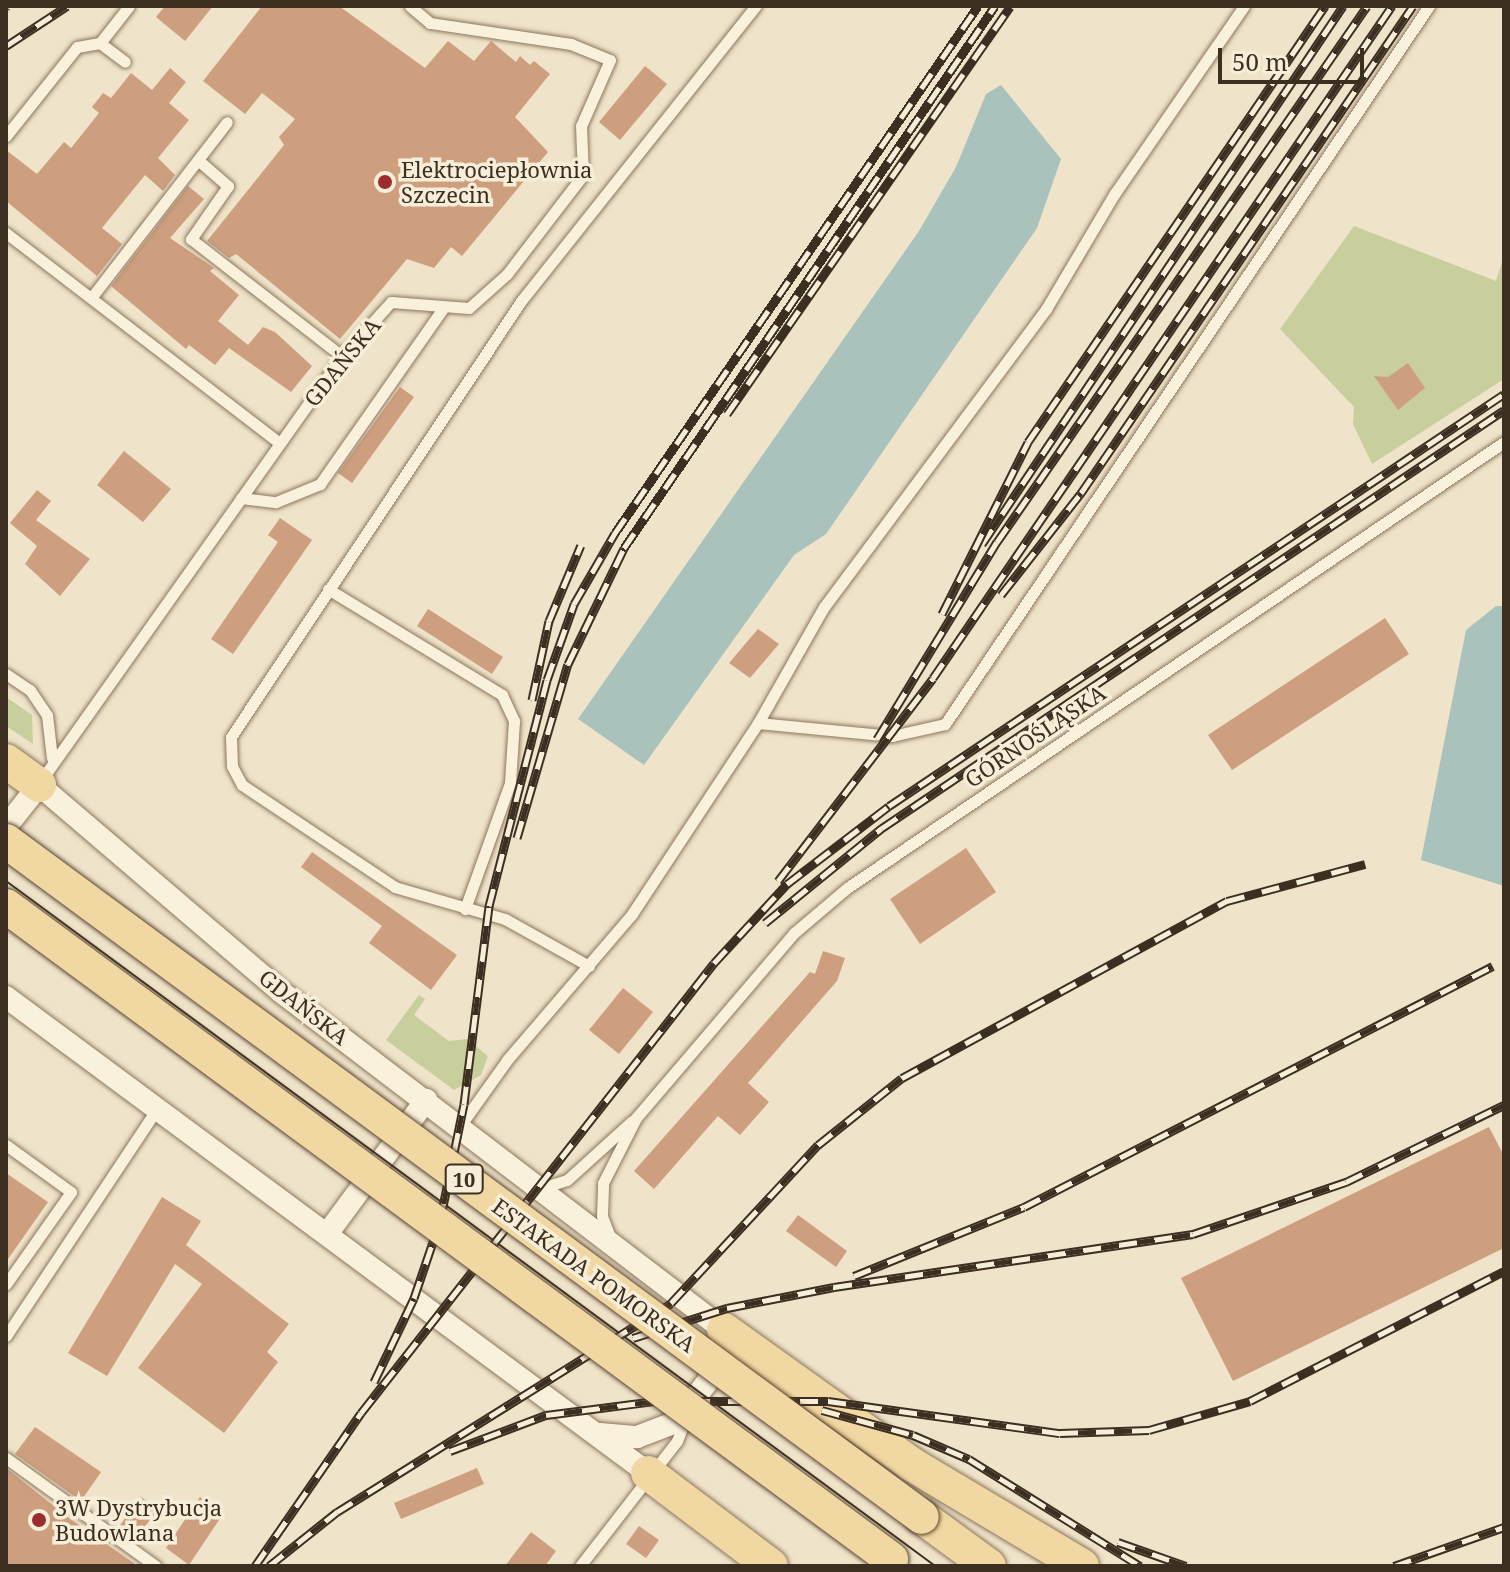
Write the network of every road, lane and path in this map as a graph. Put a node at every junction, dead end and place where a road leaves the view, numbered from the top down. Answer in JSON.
{"nodes":[{"id":1,"x":129,"y":6,"type":"edge"},
{"id":2,"x":410,"y":6,"type":"edge"},
{"id":3,"x":756,"y":6,"type":"edge"},
{"id":4,"x":1244,"y":6,"type":"edge"},
{"id":5,"x":1429,"y":6,"type":"edge"},
{"id":6,"x":100,"y":43,"type":"junction"},
{"id":7,"x":125,"y":62,"type":"dead end"},
{"id":8,"x":227,"y":122,"type":"dead end"},
{"id":9,"x":6,"y":136,"type":"edge"},
{"id":10,"x":198,"y":160,"type":"junction"},
{"id":11,"x":6,"y":233,"type":"edge"},
{"id":12,"x":91,"y":298,"type":"junction"},
{"id":13,"x":442,"y":310,"type":"junction"},
{"id":14,"x":342,"y":356,"type":"junction"},
{"id":15,"x":1504,"y":442,"type":"edge"},
{"id":16,"x":280,"y":443,"type":"junction"},
{"id":17,"x":241,"y":498,"type":"junction"},
{"id":18,"x":328,"y":589,"type":"junction"},
{"id":19,"x":6,"y":674,"type":"edge"},
{"id":20,"x":758,"y":723,"type":"junction"},
{"id":21,"x":6,"y":761,"type":"edge"},
{"id":22,"x":46,"y":771,"type":"junction"},
{"id":23,"x":6,"y":827,"type":"edge"},
{"id":24,"x":6,"y":841,"type":"edge"},
{"id":25,"x":6,"y":906,"type":"edge"},
{"id":26,"x":465,"y":909,"type":"junction"},
{"id":27,"x":589,"y":966,"type":"junction"},
{"id":28,"x":6,"y":997,"type":"edge"},
{"id":29,"x":426,"y":1100,"type":"junction"},
{"id":30,"x":157,"y":1109,"type":"junction"},
{"id":31,"x":636,"y":1118,"type":"junction"},
{"id":32,"x":460,"y":1126,"type":"junction"},
{"id":33,"x":6,"y":1145,"type":"edge"},
{"id":34,"x":541,"y":1189,"type":"junction"},
{"id":35,"x":327,"y":1234,"type":"junction"},
{"id":36,"x":612,"y":1244,"type":"junction"},
{"id":37,"x":6,"y":1284,"type":"edge"},
{"id":38,"x":726,"y":1331,"type":"junction"},
{"id":39,"x":6,"y":1336,"type":"edge"},
{"id":40,"x":687,"y":1414,"type":"junction"},
{"id":41,"x":595,"y":1432,"type":"junction"},
{"id":42,"x":6,"y":1458,"type":"edge"},
{"id":43,"x":648,"y":1473,"type":"junction"},
{"id":44,"x":896,"y":1562,"type":"edge"},
{"id":45,"x":156,"y":1566,"type":"edge"},
{"id":46,"x":580,"y":1566,"type":"edge"},
{"id":47,"x":771,"y":1566,"type":"edge"},
{"id":48,"x":989,"y":1566,"type":"edge"},
{"id":49,"x":1082,"y":1566,"type":"edge"}],
"edges":[{"from":1,"to":6,"type":"lane"},
{"from":2,"to":13,"type":"lane"},
{"from":3,"to":18,"type":"lane"},
{"from":4,"to":20,"type":"lane"},
{"from":5,"to":20,"type":"lane"},
{"from":6,"to":7,"type":"lane"},
{"from":6,"to":9,"type":"lane"},
{"from":8,"to":10,"type":"lane"},
{"from":10,"to":12,"type":"lane"},
{"from":10,"to":14,"type":"lane"},
{"from":11,"to":12,"type":"lane"},
{"from":12,"to":16,"type":"lane"},
{"from":13,"to":14,"type":"lane","name":"GDAŃSKA"},
{"from":13,"to":17,"type":"lane"},
{"from":14,"to":16,"type":"lane","name":"GDAŃSKA"},
{"from":15,"to":31,"type":"lane","name":"GÓRNOŚLĄSKA"},
{"from":16,"to":17,"type":"lane","name":"GDAŃSKA"},
{"from":17,"to":22,"type":"lane","name":"GDAŃSKA"},
{"from":18,"to":26,"type":"lane"},
{"from":18,"to":26,"type":"lane"},
{"from":19,"to":22,"type":"lane"},
{"from":20,"to":27,"type":"lane"},
{"from":21,"to":22,"type":"main road"},
{"from":22,"to":23,"type":"street","name":"GDAŃSKA"},
{"from":22,"to":29,"type":"street","name":"GDAŃSKA"},
{"from":24,"to":48,"type":"main road","name":"ESTAKADA POMORSKA","number":"10","bridge":true},
{"from":25,"to":44,"type":"main road","number":"10","bridge":true},
{"from":26,"to":27,"type":"lane"},
{"from":27,"to":32,"type":"lane"},
{"from":28,"to":30,"type":"street"},
{"from":29,"to":32,"type":"street","name":"GDAŃSKA"},
{"from":29,"to":35,"type":"street"},
{"from":30,"to":35,"type":"street"},
{"from":30,"to":39,"type":"lane"},
{"from":31,"to":34,"type":"lane","name":"GÓRNOŚLĄSKA"},
{"from":31,"to":36,"type":"lane","name":"GÓRNOŚLĄSKA"},
{"from":32,"to":34,"type":"street","name":"GDAŃSKA"},
{"from":33,"to":37,"type":"lane"},
{"from":34,"to":36,"type":"street","name":"GDAŃSKA"},
{"from":35,"to":41,"type":"street"},
{"from":36,"to":38,"type":"street","name":"GDAŃSKA"},
{"from":38,"to":40,"type":"street"},
{"from":38,"to":49,"type":"main road"},
{"from":40,"to":41,"type":"street"},
{"from":40,"to":43,"type":"lane"},
{"from":41,"to":43,"type":"street"},
{"from":42,"to":45,"type":"lane"},
{"from":43,"to":46,"type":"lane"},
{"from":43,"to":47,"type":"main road"}]}
